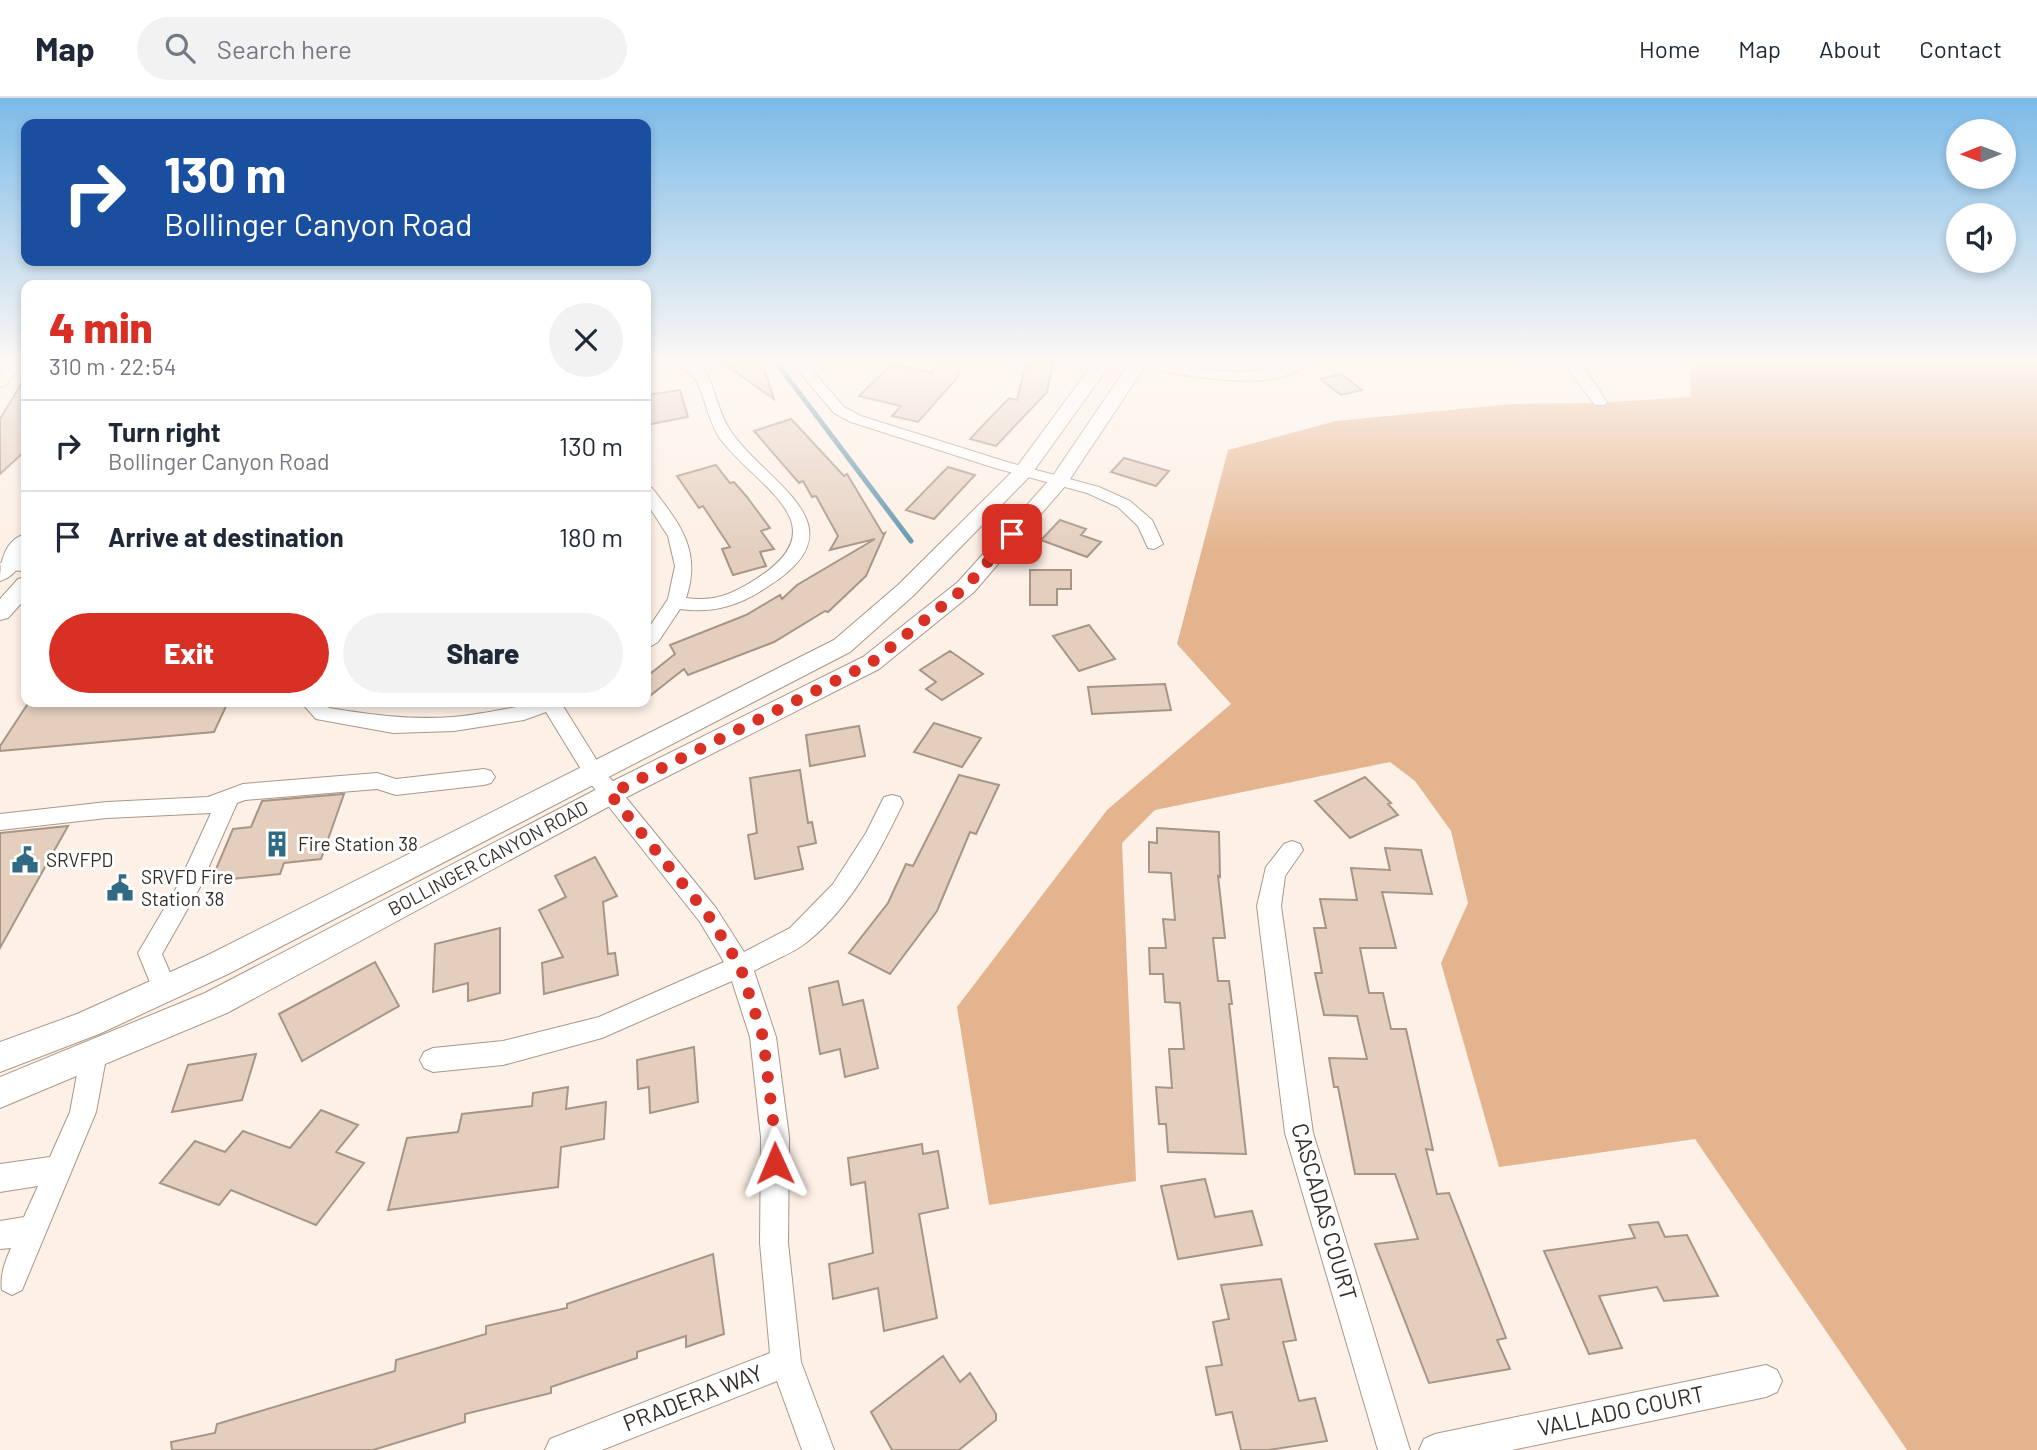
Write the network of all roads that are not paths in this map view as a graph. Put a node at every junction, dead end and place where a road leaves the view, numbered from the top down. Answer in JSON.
{"nodes":[{"id":1,"x":719,"y":425,"type":"edge"},
{"id":2,"x":875,"y":425,"type":"edge"},
{"id":3,"x":1057,"y":425,"type":"edge"},
{"id":4,"x":1097,"y":425,"type":"edge"},
{"id":5,"x":1023,"y":472,"type":"junction"},
{"id":6,"x":1059,"y":481,"type":"junction"},
{"id":7,"x":651,"y":497,"type":"edge"},
{"id":8,"x":1154,"y":544,"type":"dead end"},
{"id":9,"x":21,"y":550,"type":"edge"},
{"id":10,"x":11,"y":569,"type":"edge"},
{"id":11,"x":21,"y":590,"type":"edge"},
{"id":12,"x":676,"y":603,"type":"junction"},
{"id":13,"x":0,"y":613,"type":"edge"},
{"id":14,"x":651,"y":636,"type":"edge"},
{"id":15,"x":316,"y":707,"type":"edge"},
{"id":16,"x":539,"y":707,"type":"edge"},
{"id":17,"x":555,"y":707,"type":"edge"},
{"id":18,"x":484,"y":777,"type":"dead end"},
{"id":19,"x":602,"y":783,"type":"junction"},
{"id":20,"x":228,"y":798,"type":"junction"},
{"id":21,"x":892,"y":803,"type":"dead end"},
{"id":22,"x":0,"y":822,"type":"edge"},
{"id":23,"x":1292,"y":850,"type":"dead end"},
{"id":24,"x":740,"y":966,"type":"junction"},
{"id":25,"x":165,"y":989,"type":"junction"},
{"id":26,"x":94,"y":1053,"type":"junction"},
{"id":27,"x":0,"y":1057,"type":"edge"},
{"id":28,"x":433,"y":1060,"type":"dead end"},
{"id":29,"x":0,"y":1093,"type":"edge"},
{"id":30,"x":59,"y":1169,"type":"junction"},
{"id":31,"x":0,"y":1178,"type":"edge"},
{"id":32,"x":33,"y":1230,"type":"junction"},
{"id":33,"x":0,"y":1235,"type":"edge"},
{"id":34,"x":12,"y":1280,"type":"dead end"},
{"id":35,"x":786,"y":1362,"type":"junction"},
{"id":36,"x":1766,"y":1381,"type":"dead end"},
{"id":37,"x":561,"y":1450,"type":"edge"},
{"id":38,"x":818,"y":1450,"type":"edge"},
{"id":39,"x":1394,"y":1450,"type":"edge"},
{"id":40,"x":1436,"y":1450,"type":"edge"}],
"edges":[{"from":1,"to":12,"type":"street"},
{"from":2,"to":5,"type":"street"},
{"from":3,"to":5,"type":"main road","name":"BOLLINGER CANYON ROAD"},
{"from":4,"to":6,"type":"main road","name":"BOLLINGER CANYON ROAD"},
{"from":5,"to":6,"type":"street"},
{"from":5,"to":19,"type":"main road","name":"BOLLINGER CANYON ROAD"},
{"from":6,"to":8,"type":"street"},
{"from":6,"to":19,"type":"main road","name":"BOLLINGER CANYON ROAD"},
{"from":7,"to":12,"type":"street"},
{"from":9,"to":10,"type":"main road"},
{"from":11,"to":13,"type":"main road"},
{"from":12,"to":14,"type":"street"},
{"from":15,"to":16,"type":"street"},
{"from":17,"to":19,"type":"street"},
{"from":18,"to":20,"type":"street"},
{"from":19,"to":24,"type":"street"},
{"from":19,"to":25,"type":"main road","name":"BOLLINGER CANYON ROAD"},
{"from":19,"to":26,"type":"main road","name":"BOLLINGER CANYON ROAD"},
{"from":20,"to":22,"type":"street"},
{"from":20,"to":25,"type":"street"},
{"from":21,"to":24,"type":"street"},
{"from":23,"to":39,"type":"street","name":"CASCADAS COURT"},
{"from":24,"to":28,"type":"street"},
{"from":24,"to":35,"type":"street"},
{"from":25,"to":27,"type":"main road","name":"BOLLINGER CANYON ROAD"},
{"from":26,"to":29,"type":"main road","name":"BOLLINGER CANYON ROAD"},
{"from":26,"to":30,"type":"street"},
{"from":30,"to":31,"type":"street"},
{"from":30,"to":32,"type":"street"},
{"from":32,"to":33,"type":"street"},
{"from":32,"to":34,"type":"street"},
{"from":35,"to":37,"type":"street","name":"PRADERA WAY"},
{"from":35,"to":38,"type":"street"},
{"from":36,"to":40,"type":"street","name":"VALLADO COURT"}]}
